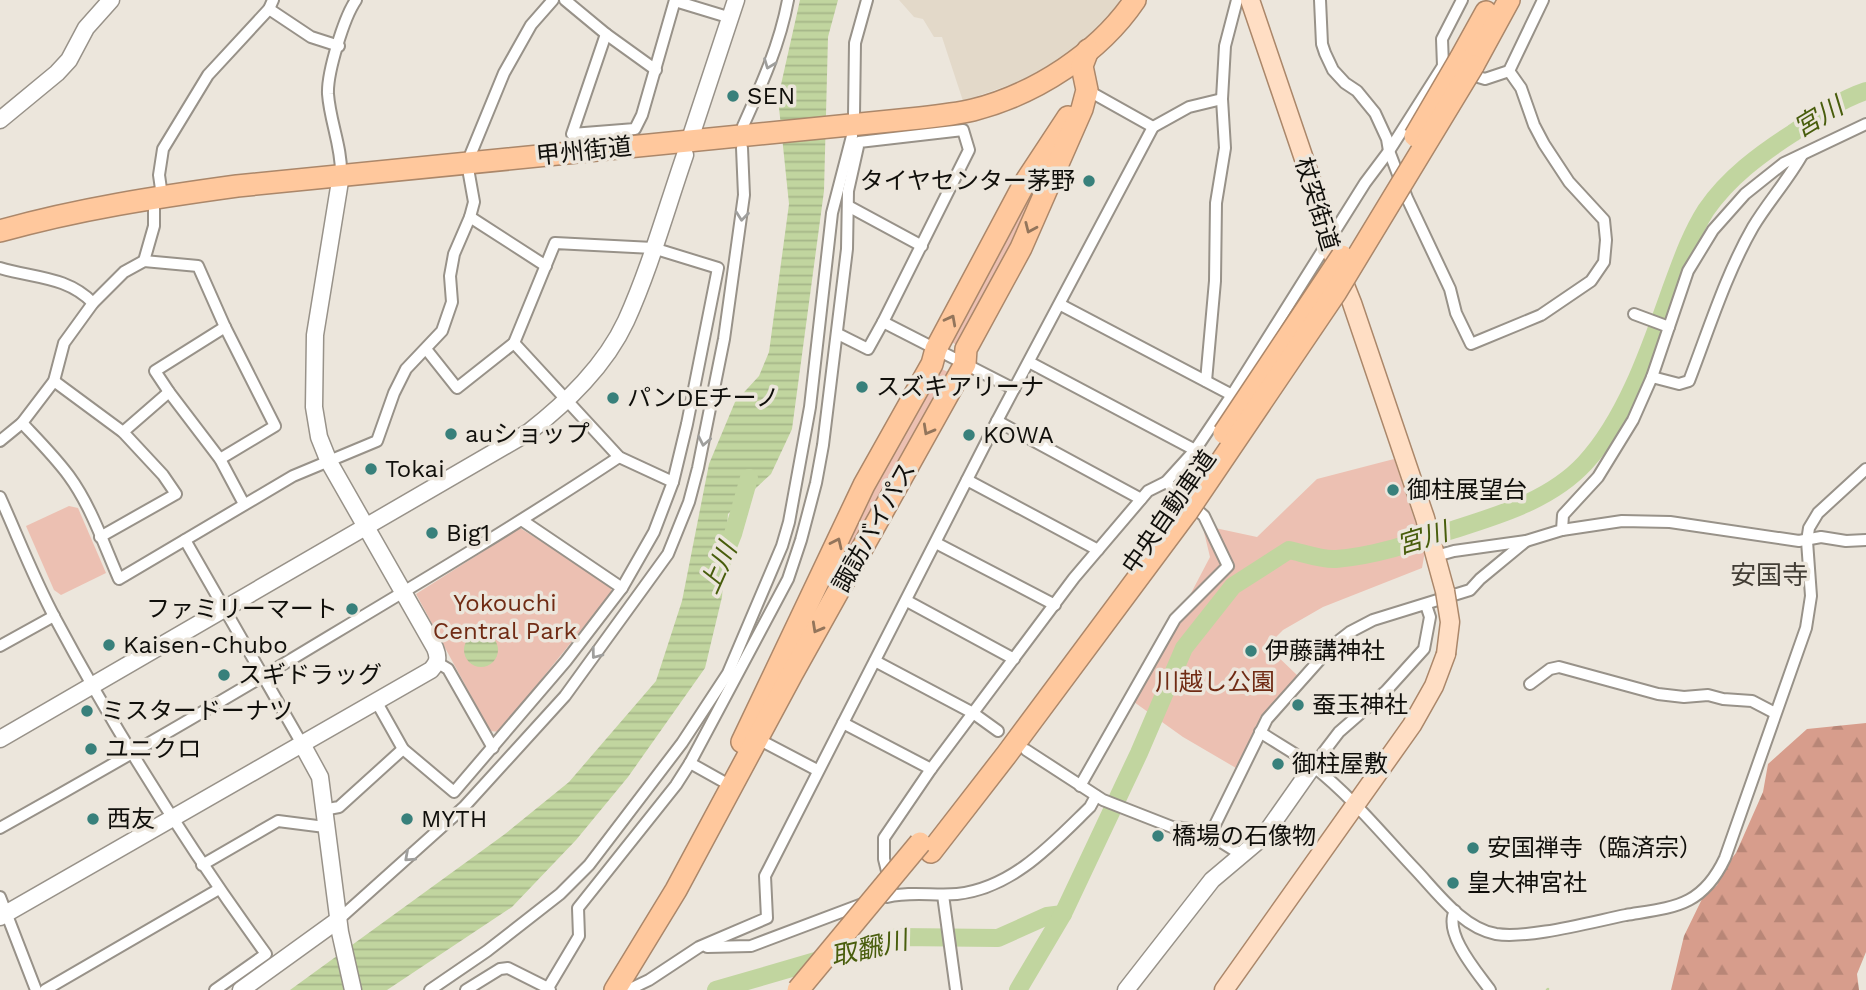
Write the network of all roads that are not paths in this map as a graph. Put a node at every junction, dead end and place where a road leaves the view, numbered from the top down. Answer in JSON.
{"nodes":[{"id":1,"x":356,"y":0,"type":"edge"},
{"id":2,"x":553,"y":0,"type":"edge"},
{"id":3,"x":565,"y":0,"type":"edge"},
{"id":4,"x":736,"y":0,"type":"edge"},
{"id":5,"x":788,"y":0,"type":"edge"},
{"id":6,"x":867,"y":0,"type":"edge"},
{"id":7,"x":1135,"y":0,"type":"edge"},
{"id":8,"x":1237,"y":0,"type":"edge"},
{"id":9,"x":1251,"y":0,"type":"edge"},
{"id":10,"x":1320,"y":0,"type":"edge"},
{"id":11,"x":1462,"y":0,"type":"edge"},
{"id":12,"x":1493,"y":0,"type":"edge"},
{"id":13,"x":1509,"y":0,"type":"edge"},
{"id":14,"x":1543,"y":0,"type":"edge"},
{"id":15,"x":675,"y":1,"type":"edge"},
{"id":16,"x":105,"y":2,"type":"edge"},
{"id":17,"x":271,"y":5,"type":"edge"},
{"id":18,"x":731,"y":18,"type":"junction"},
{"id":19,"x":606,"y":34,"type":"junction"},
{"id":20,"x":338,"y":46,"type":"junction"},
{"id":21,"x":1088,"y":50,"type":"junction"},
{"id":22,"x":1459,"y":63,"type":"junction"},
{"id":23,"x":656,"y":70,"type":"junction"},
{"id":24,"x":1061,"y":70,"type":"junction"},
{"id":25,"x":1509,"y":71,"type":"junction"},
{"id":26,"x":1087,"y":90,"type":"junction"},
{"id":27,"x":1222,"y":99,"type":"junction"},
{"id":28,"x":0,"y":120,"type":"edge"},
{"id":29,"x":1866,"y":124,"type":"edge"},
{"id":30,"x":852,"y":125,"type":"junction"},
{"id":31,"x":743,"y":126,"type":"dead end"},
{"id":32,"x":1153,"y":127,"type":"junction"},
{"id":33,"x":692,"y":133,"type":"dead end"},
{"id":34,"x":742,"y":148,"type":"dead end"},
{"id":35,"x":1389,"y":151,"type":"junction"},
{"id":36,"x":1803,"y":154,"type":"junction"},
{"id":37,"x":685,"y":155,"type":"dead end"},
{"id":38,"x":467,"y":163,"type":"junction"},
{"id":39,"x":341,"y":175,"type":"junction"},
{"id":40,"x":158,"y":197,"type":"junction"},
{"id":41,"x":848,"y":206,"type":"junction"},
{"id":42,"x":470,"y":218,"type":"junction"},
{"id":43,"x":0,"y":231,"type":"edge"},
{"id":44,"x":1328,"y":243,"type":"junction"},
{"id":45,"x":922,"y":246,"type":"junction"},
{"id":46,"x":653,"y":248,"type":"junction"},
{"id":47,"x":145,"y":261,"type":"junction"},
{"id":48,"x":546,"y":266,"type":"junction"},
{"id":49,"x":0,"y":268,"type":"edge"},
{"id":50,"x":93,"y":303,"type":"junction"},
{"id":51,"x":1061,"y":305,"type":"junction"},
{"id":52,"x":1636,"y":314,"type":"dead end"},
{"id":53,"x":883,"y":322,"type":"junction"},
{"id":54,"x":1667,"y":326,"type":"junction"},
{"id":55,"x":225,"y":327,"type":"junction"},
{"id":56,"x":838,"y":334,"type":"junction"},
{"id":57,"x":514,"y":343,"type":"junction"},
{"id":58,"x":426,"y":349,"type":"junction"},
{"id":59,"x":936,"y":349,"type":"junction"},
{"id":60,"x":1029,"y":362,"type":"junction"},
{"id":61,"x":965,"y":364,"type":"junction"},
{"id":62,"x":1652,"y":377,"type":"junction"},
{"id":63,"x":54,"y":381,"type":"junction"},
{"id":64,"x":1206,"y":381,"type":"junction"},
{"id":65,"x":1014,"y":389,"type":"junction"},
{"id":66,"x":169,"y":392,"type":"junction"},
{"id":67,"x":1232,"y":395,"type":"junction"},
{"id":68,"x":566,"y":402,"type":"junction"},
{"id":69,"x":998,"y":421,"type":"junction"},
{"id":70,"x":22,"y":423,"type":"junction"},
{"id":71,"x":123,"y":432,"type":"junction"},
{"id":72,"x":0,"y":441,"type":"edge"},
{"id":73,"x":1195,"y":450,"type":"junction"},
{"id":74,"x":618,"y":457,"type":"junction"},
{"id":75,"x":220,"y":459,"type":"junction"},
{"id":76,"x":329,"y":462,"type":"junction"},
{"id":77,"x":1866,"y":469,"type":"edge"},
{"id":78,"x":967,"y":480,"type":"junction"},
{"id":79,"x":1166,"y":481,"type":"junction"},
{"id":80,"x":673,"y":482,"type":"junction"},
{"id":81,"x":0,"y":497,"type":"edge"},
{"id":82,"x":1141,"y":499,"type":"junction"},
{"id":83,"x":244,"y":505,"type":"junction"},
{"id":84,"x":523,"y":521,"type":"junction"},
{"id":85,"x":365,"y":527,"type":"junction"},
{"id":86,"x":1562,"y":530,"type":"junction"},
{"id":87,"x":100,"y":537,"type":"junction"},
{"id":88,"x":185,"y":540,"type":"junction"},
{"id":89,"x":1866,"y":540,"type":"edge"},
{"id":90,"x":1526,"y":541,"type":"junction"},
{"id":91,"x":1807,"y":541,"type":"junction"},
{"id":92,"x":936,"y":543,"type":"junction"},
{"id":93,"x":1098,"y":550,"type":"junction"},
{"id":94,"x":1435,"y":553,"type":"junction"},
{"id":95,"x":622,"y":588,"type":"junction"},
{"id":96,"x":403,"y":592,"type":"junction"},
{"id":97,"x":907,"y":601,"type":"junction"},
{"id":98,"x":1055,"y":605,"type":"junction"},
{"id":99,"x":1426,"y":605,"type":"junction"},
{"id":100,"x":224,"y":608,"type":"junction"},
{"id":101,"x":54,"y":616,"type":"junction"},
{"id":102,"x":0,"y":646,"type":"edge"},
{"id":103,"x":1014,"y":659,"type":"junction"},
{"id":104,"x":875,"y":661,"type":"junction"},
{"id":105,"x":438,"y":663,"type":"junction"},
{"id":106,"x":263,"y":676,"type":"junction"},
{"id":107,"x":1530,"y":684,"type":"dead end"},
{"id":108,"x":94,"y":685,"type":"junction"},
{"id":109,"x":376,"y":701,"type":"junction"},
{"id":110,"x":973,"y":713,"type":"junction"},
{"id":111,"x":1775,"y":713,"type":"junction"},
{"id":112,"x":843,"y":723,"type":"junction"},
{"id":113,"x":998,"y":731,"type":"dead end"},
{"id":114,"x":1260,"y":732,"type":"junction"},
{"id":115,"x":0,"y":739,"type":"edge"},
{"id":116,"x":758,"y":739,"type":"junction"},
{"id":117,"x":302,"y":744,"type":"junction"},
{"id":118,"x":403,"y":748,"type":"junction"},
{"id":119,"x":493,"y":748,"type":"junction"},
{"id":120,"x":1026,"y":750,"type":"dead end"},
{"id":121,"x":134,"y":754,"type":"junction"},
{"id":122,"x":690,"y":763,"type":"junction"},
{"id":123,"x":1313,"y":766,"type":"junction"},
{"id":124,"x":817,"y":769,"type":"junction"},
{"id":125,"x":931,"y":769,"type":"junction"},
{"id":126,"x":724,"y":782,"type":"junction"},
{"id":127,"x":1080,"y":786,"type":"junction"},
{"id":128,"x":1100,"y":798,"type":"junction"},
{"id":129,"x":1355,"y":805,"type":"junction"},
{"id":130,"x":323,"y":810,"type":"junction"},
{"id":131,"x":173,"y":818,"type":"junction"},
{"id":132,"x":325,"y":827,"type":"junction"},
{"id":133,"x":0,"y":828,"type":"edge"},
{"id":134,"x":1210,"y":835,"type":"junction"},
{"id":135,"x":925,"y":847,"type":"junction"},
{"id":136,"x":1242,"y":855,"type":"junction"},
{"id":137,"x":202,"y":865,"type":"junction"},
{"id":138,"x":219,"y":889,"type":"junction"},
{"id":139,"x":893,"y":895,"type":"junction"},
{"id":140,"x":0,"y":897,"type":"edge"},
{"id":141,"x":943,"y":898,"type":"junction"},
{"id":142,"x":1455,"y":911,"type":"junction"},
{"id":143,"x":3,"y":916,"type":"edge"},
{"id":144,"x":339,"y":926,"type":"junction"},
{"id":145,"x":699,"y":947,"type":"junction"},
{"id":146,"x":618,"y":984,"type":"edge"},
{"id":147,"x":549,"y":989,"type":"edge"},
{"id":148,"x":36,"y":990,"type":"edge"},
{"id":149,"x":46,"y":990,"type":"edge"},
{"id":150,"x":215,"y":990,"type":"edge"},
{"id":151,"x":242,"y":990,"type":"edge"},
{"id":152,"x":353,"y":990,"type":"edge"},
{"id":153,"x":430,"y":990,"type":"edge"},
{"id":154,"x":466,"y":990,"type":"edge"},
{"id":155,"x":798,"y":990,"type":"edge"},
{"id":156,"x":816,"y":990,"type":"edge"},
{"id":157,"x":956,"y":990,"type":"edge"},
{"id":158,"x":1126,"y":990,"type":"edge"},
{"id":159,"x":1224,"y":990,"type":"edge"},
{"id":160,"x":1490,"y":990,"type":"edge"}],
"edges":[{"from":1,"to":20,"type":"street"},
{"from":2,"to":38,"type":"street"},
{"from":3,"to":19,"type":"street"},
{"from":4,"to":18,"type":"street"},
{"from":5,"to":31,"type":"street","one_way":true},
{"from":6,"to":30,"type":"street"},
{"from":7,"to":21,"type":"highway","name":"甲州街道"},
{"from":8,"to":27,"type":"street"},
{"from":9,"to":44,"type":"main road","name":"杖突街道"},
{"from":10,"to":35,"type":"street"},
{"from":11,"to":22,"type":"street"},
{"from":12,"to":22,"type":"highway","name":"中央自動車道"},
{"from":13,"to":22,"type":"highway","name":"中央自動車道"},
{"from":14,"to":25,"type":"street"},
{"from":15,"to":18,"type":"street"},
{"from":15,"to":23,"type":"street"},
{"from":16,"to":28,"type":"street"},
{"from":17,"to":20,"type":"street"},
{"from":17,"to":40,"type":"street"},
{"from":18,"to":33,"type":"street"},
{"from":19,"to":23,"type":"street"},
{"from":19,"to":23,"type":"street"},
{"from":20,"to":39,"type":"street"},
{"from":21,"to":24,"type":"highway","name":"甲州街道"},
{"from":21,"to":26,"type":"highway","name":"諏訪バイパス"},
{"from":22,"to":25,"type":"street"},
{"from":22,"to":35,"type":"street"},
{"from":22,"to":135,"type":"highway","name":"中央自動車道","bridge":true},
{"from":24,"to":30,"type":"highway","name":"甲州街道"},
{"from":59,"to":24,"type":"highway","name":"諏訪バイパス","one_way":true},
{"from":25,"to":35,"type":"street"},
{"from":26,"to":32,"type":"street"},
{"from":26,"to":61,"type":"highway","name":"諏訪バイパス","one_way":true},
{"from":27,"to":32,"type":"street"},
{"from":27,"to":64,"type":"street"},
{"from":29,"to":36,"type":"street"},
{"from":30,"to":38,"type":"highway","name":"甲州街道"},
{"from":30,"to":153,"type":"street"},
{"from":32,"to":51,"type":"street"},
{"from":34,"to":144,"type":"street","one_way":true},
{"from":35,"to":44,"type":"street"},
{"from":36,"to":54,"type":"street"},
{"from":36,"to":62,"type":"street"},
{"from":37,"to":46,"type":"street"},
{"from":38,"to":39,"type":"highway","name":"甲州街道"},
{"from":38,"to":42,"type":"street"},
{"from":39,"to":40,"type":"highway","name":"甲州街道"},
{"from":39,"to":76,"type":"street"},
{"from":40,"to":43,"type":"highway","name":"甲州街道"},
{"from":40,"to":47,"type":"street"},
{"from":41,"to":45,"type":"street"},
{"from":41,"to":45,"type":"street"},
{"from":41,"to":56,"type":"street"},
{"from":42,"to":48,"type":"street"},
{"from":42,"to":58,"type":"street"},
{"from":44,"to":67,"type":"street"},
{"from":44,"to":94,"type":"main road","name":"杖突街道"},
{"from":45,"to":53,"type":"street"},
{"from":46,"to":48,"type":"street"},
{"from":46,"to":68,"type":"street"},
{"from":46,"to":80,"type":"street"},
{"from":47,"to":50,"type":"street"},
{"from":47,"to":55,"type":"street"},
{"from":48,"to":57,"type":"street"},
{"from":49,"to":50,"type":"street"},
{"from":50,"to":63,"type":"street"},
{"from":51,"to":60,"type":"street"},
{"from":51,"to":64,"type":"street"},
{"from":52,"to":54,"type":"street"},
{"from":53,"to":56,"type":"street"},
{"from":53,"to":59,"type":"street"},
{"from":54,"to":62,"type":"street"},
{"from":55,"to":66,"type":"street"},
{"from":55,"to":75,"type":"street"},
{"from":56,"to":122,"type":"street"},
{"from":57,"to":58,"type":"street"},
{"from":57,"to":68,"type":"street"},
{"from":58,"to":76,"type":"street"},
{"from":59,"to":61,"type":"street"},
{"from":126,"to":59,"type":"highway","name":"諏訪バイパス","one_way":true},
{"from":60,"to":65,"type":"street"},
{"from":60,"to":73,"type":"street"},
{"from":61,"to":65,"type":"street"},
{"from":61,"to":116,"type":"highway","name":"諏訪バイパス","one_way":true},
{"from":62,"to":86,"type":"street"},
{"from":63,"to":70,"type":"street"},
{"from":63,"to":71,"type":"street"},
{"from":64,"to":67,"type":"street"},
{"from":65,"to":69,"type":"street"},
{"from":66,"to":71,"type":"street"},
{"from":66,"to":75,"type":"street"},
{"from":67,"to":73,"type":"street"},
{"from":68,"to":74,"type":"street"},
{"from":68,"to":85,"type":"street"},
{"from":69,"to":78,"type":"street"},
{"from":69,"to":82,"type":"street"},
{"from":70,"to":72,"type":"street"},
{"from":70,"to":87,"type":"street"},
{"from":71,"to":87,"type":"street"},
{"from":73,"to":79,"type":"street"},
{"from":74,"to":80,"type":"street"},
{"from":74,"to":84,"type":"street"},
{"from":75,"to":83,"type":"street"},
{"from":76,"to":83,"type":"street"},
{"from":76,"to":85,"type":"street"},
{"from":77,"to":91,"type":"street"},
{"from":78,"to":92,"type":"street"},
{"from":78,"to":93,"type":"street"},
{"from":79,"to":82,"type":"street"},
{"from":79,"to":127,"type":"street"},
{"from":80,"to":95,"type":"street"},
{"from":81,"to":101,"type":"street"},
{"from":82,"to":93,"type":"street"},
{"from":83,"to":88,"type":"street"},
{"from":84,"to":95,"type":"street"},
{"from":84,"to":96,"type":"street"},
{"from":85,"to":96,"type":"street"},
{"from":85,"to":100,"type":"street"},
{"from":86,"to":90,"type":"street"},
{"from":86,"to":91,"type":"street"},
{"from":87,"to":88,"type":"street"},
{"from":88,"to":100,"type":"street"},
{"from":89,"to":91,"type":"street"},
{"from":90,"to":94,"type":"street"},
{"from":90,"to":99,"type":"street"},
{"from":91,"to":111,"type":"street"},
{"from":92,"to":97,"type":"street"},
{"from":92,"to":98,"type":"street"},
{"from":93,"to":98,"type":"street"},
{"from":94,"to":129,"type":"main road","name":"杖突街道","bridge":true},
{"from":95,"to":119,"type":"street"},
{"from":96,"to":105,"type":"street"},
{"from":96,"to":106,"type":"street"},
{"from":97,"to":103,"type":"street"},
{"from":97,"to":104,"type":"street"},
{"from":98,"to":103,"type":"street"},
{"from":99,"to":114,"type":"street"},
{"from":99,"to":123,"type":"street"},
{"from":100,"to":106,"type":"street"},
{"from":100,"to":108,"type":"street"},
{"from":101,"to":102,"type":"street"},
{"from":101,"to":108,"type":"street"},
{"from":103,"to":110,"type":"street"},
{"from":104,"to":110,"type":"street"},
{"from":104,"to":112,"type":"street"},
{"from":105,"to":109,"type":"street"},
{"from":105,"to":119,"type":"street"},
{"from":106,"to":117,"type":"street"},
{"from":106,"to":121,"type":"street"},
{"from":107,"to":111,"type":"street"},
{"from":108,"to":115,"type":"street"},
{"from":108,"to":121,"type":"street"},
{"from":109,"to":117,"type":"street"},
{"from":109,"to":118,"type":"street"},
{"from":110,"to":113,"type":"street"},
{"from":110,"to":125,"type":"street"},
{"from":111,"to":142,"type":"street"},
{"from":112,"to":124,"type":"street"},
{"from":112,"to":125,"type":"street"},
{"from":114,"to":123,"type":"street"},
{"from":114,"to":134,"type":"street"},
{"from":116,"to":124,"type":"street"},
{"from":116,"to":146,"type":"highway","name":"諏訪バイパス"},
{"from":117,"to":130,"type":"street"},
{"from":117,"to":131,"type":"street"},
{"from":118,"to":119,"type":"street"},
{"from":118,"to":130,"type":"street"},
{"from":120,"to":127,"type":"street"},
{"from":121,"to":131,"type":"street"},
{"from":121,"to":133,"type":"street"},
{"from":122,"to":126,"type":"street"},
{"from":122,"to":147,"type":"street"},
{"from":123,"to":129,"type":"street"},
{"from":123,"to":136,"type":"street"},
{"from":124,"to":145,"type":"street"},
{"from":125,"to":139,"type":"street"},
{"from":126,"to":146,"type":"highway","name":"諏訪バイパス"},
{"from":127,"to":128,"type":"street"},
{"from":128,"to":134,"type":"street"},
{"from":128,"to":141,"type":"street"},
{"from":129,"to":142,"type":"street"},
{"from":129,"to":159,"type":"main road","name":"杖突街道"},
{"from":130,"to":132,"type":"street"},
{"from":131,"to":137,"type":"street"},
{"from":131,"to":143,"type":"street"},
{"from":132,"to":137,"type":"street"},
{"from":132,"to":144,"type":"street"},
{"from":134,"to":136,"type":"street"},
{"from":135,"to":155,"type":"highway","name":"中央自動車道","bridge":true},
{"from":135,"to":156,"type":"highway","name":"中央自動車道"},
{"from":136,"to":158,"type":"street"},
{"from":137,"to":138,"type":"street"},
{"from":138,"to":149,"type":"street"},
{"from":138,"to":150,"type":"street"},
{"from":139,"to":141,"type":"street"},
{"from":139,"to":145,"type":"street"},
{"from":140,"to":143,"type":"street"},
{"from":141,"to":157,"type":"street"},
{"from":142,"to":160,"type":"street"},
{"from":143,"to":148,"type":"street"},
{"from":144,"to":151,"type":"street"},
{"from":144,"to":152,"type":"street"},
{"from":145,"to":146,"type":"street"},
{"from":147,"to":154,"type":"street"}]}
